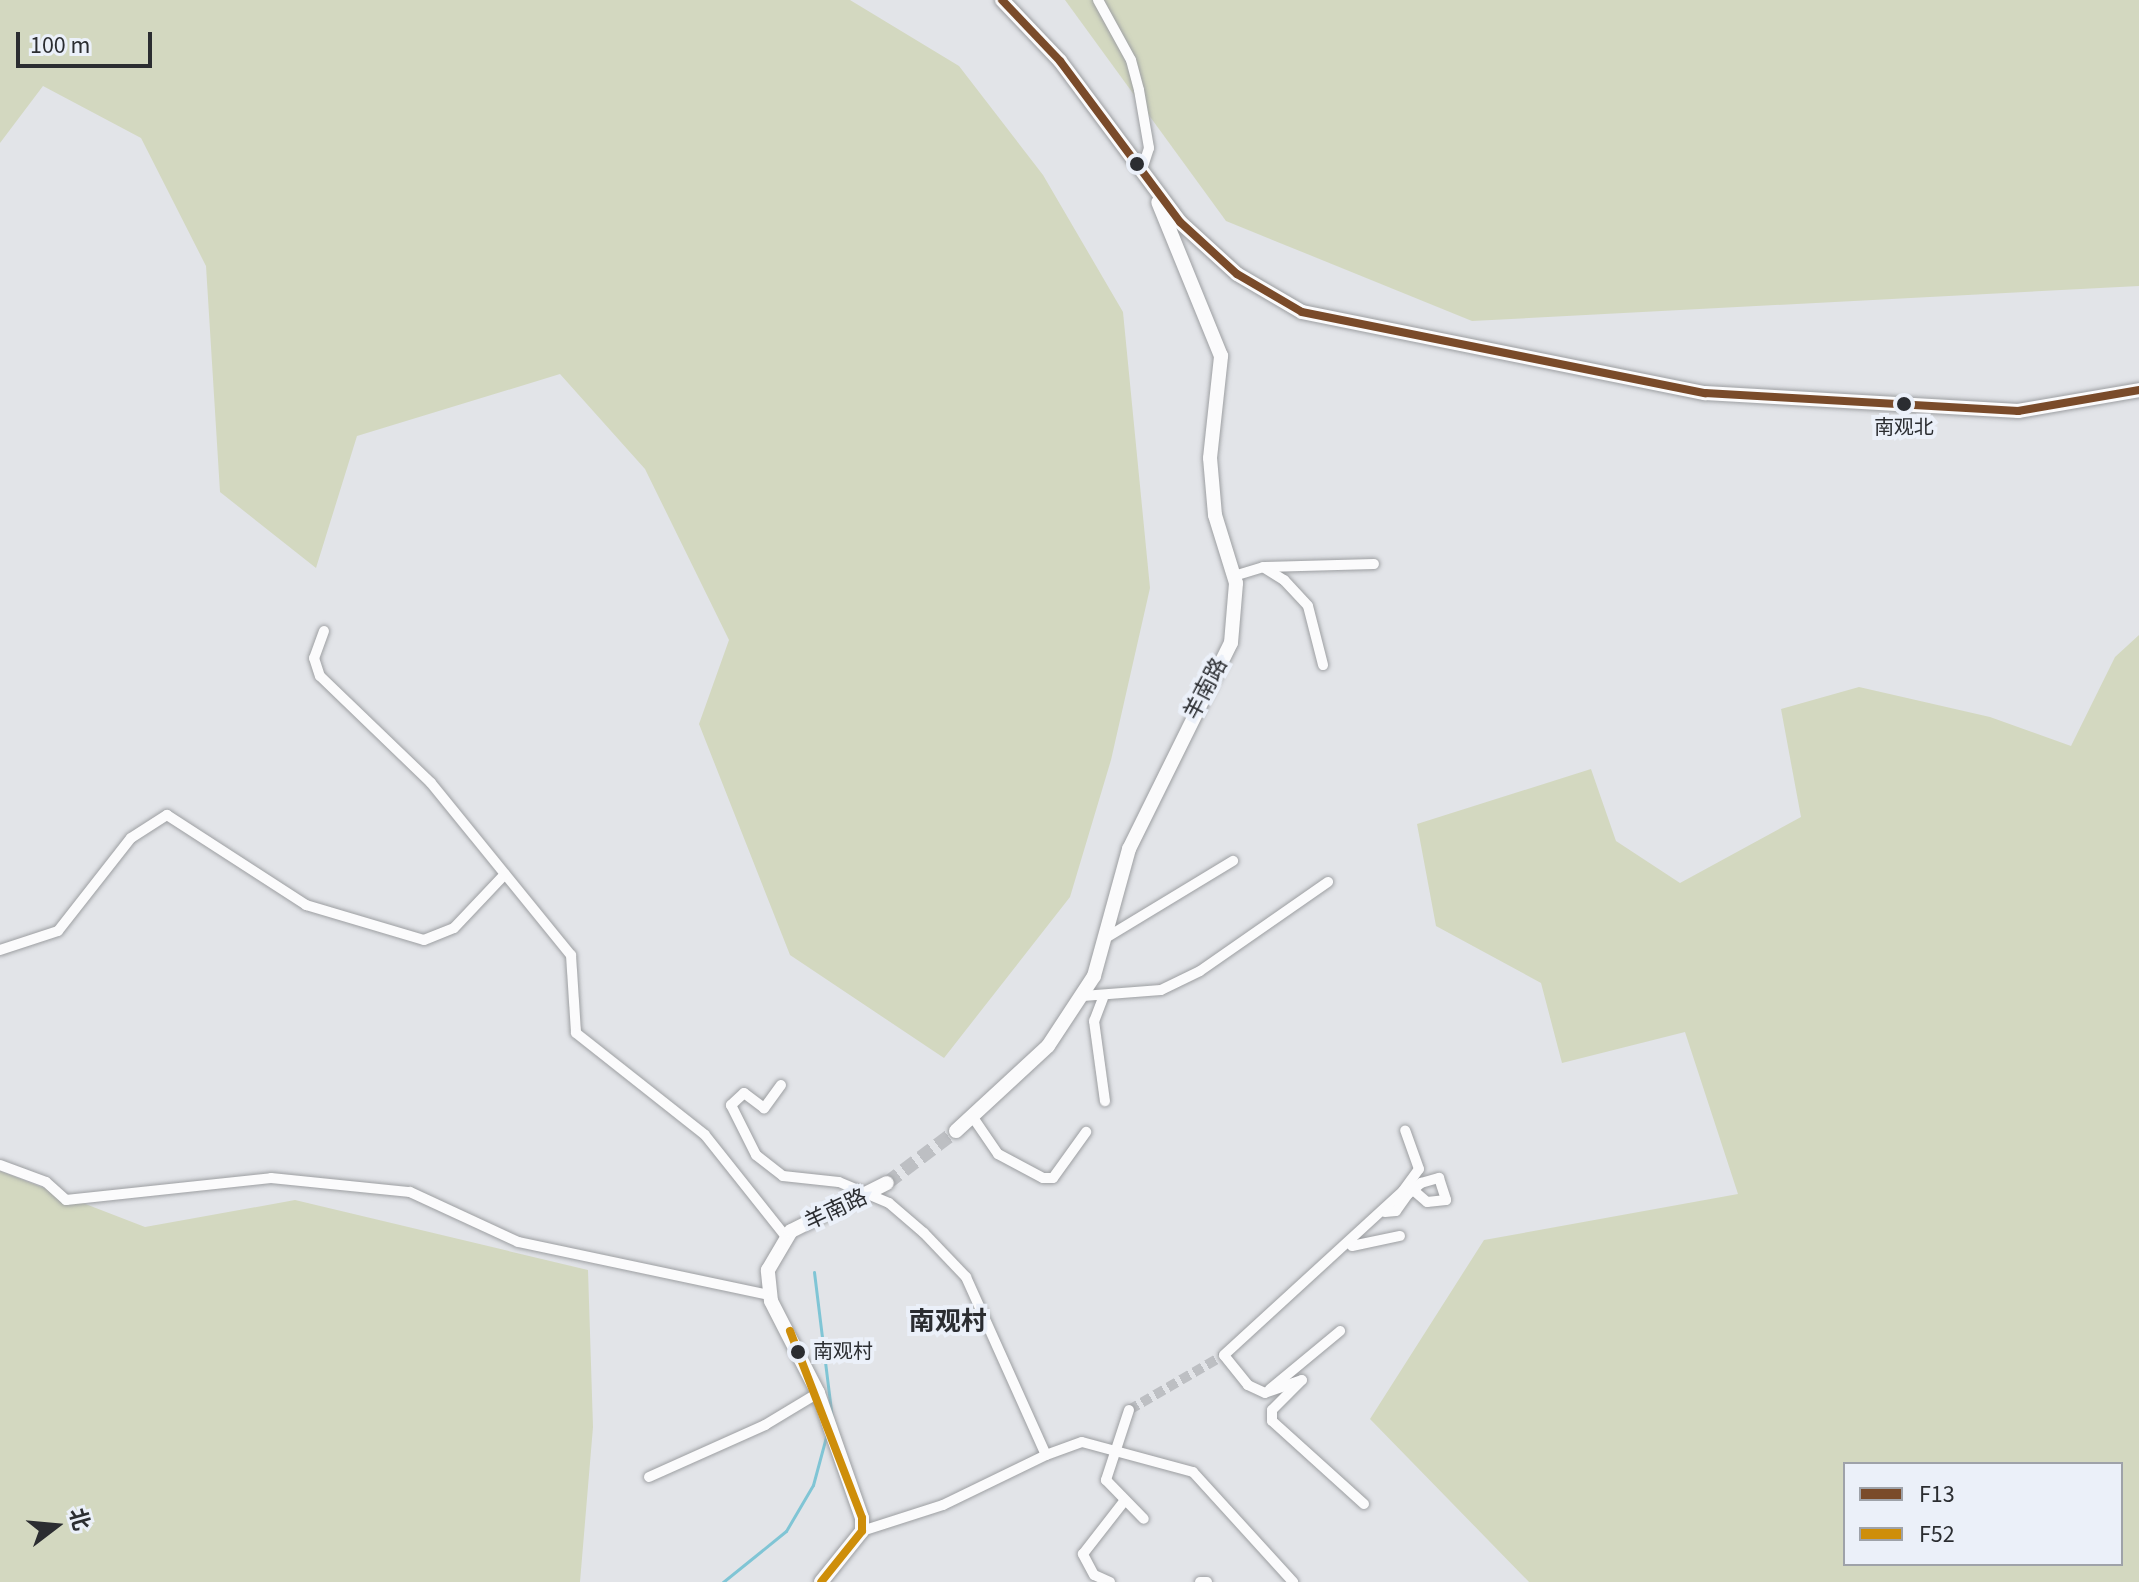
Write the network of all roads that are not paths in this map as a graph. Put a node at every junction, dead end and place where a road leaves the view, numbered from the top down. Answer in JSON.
{"nodes":[{"id":1,"x":1002,"y":0,"type":"edge"},
{"id":2,"x":1098,"y":0,"type":"edge"},
{"id":3,"x":1140,"y":175,"type":"junction"},
{"id":4,"x":1155,"y":194,"type":"junction"},
{"id":5,"x":2139,"y":390,"type":"edge"},
{"id":6,"x":1374,"y":564,"type":"dead end"},
{"id":7,"x":1263,"y":567,"type":"junction"},
{"id":8,"x":1234,"y":576,"type":"junction"},
{"id":9,"x":324,"y":631,"type":"dead end"},
{"id":10,"x":1323,"y":665,"type":"dead end"},
{"id":11,"x":1233,"y":861,"type":"dead end"},
{"id":12,"x":505,"y":874,"type":"junction"},
{"id":13,"x":1328,"y":882,"type":"dead end"},
{"id":14,"x":1104,"y":939,"type":"junction"},
{"id":15,"x":0,"y":950,"type":"edge"},
{"id":16,"x":1083,"y":996,"type":"junction"},
{"id":17,"x":1103,"y":998,"type":"junction"},
{"id":18,"x":781,"y":1085,"type":"dead end"},
{"id":19,"x":1105,"y":1101,"type":"dead end"},
{"id":20,"x":972,"y":1116,"type":"junction"},
{"id":21,"x":1405,"y":1130,"type":"dead end"},
{"id":22,"x":956,"y":1131,"type":"tunnel mouth"},
{"id":23,"x":1086,"y":1132,"type":"dead end"},
{"id":24,"x":0,"y":1165,"type":"edge"},
{"id":25,"x":887,"y":1183,"type":"tunnel mouth"},
{"id":26,"x":1413,"y":1190,"type":"dead end"},
{"id":27,"x":870,"y":1196,"type":"junction"},
{"id":28,"x":1385,"y":1212,"type":"junction"},
{"id":29,"x":1400,"y":1236,"type":"dead end"},
{"id":30,"x":786,"y":1237,"type":"junction"},
{"id":31,"x":1340,"y":1252,"type":"junction"},
{"id":32,"x":769,"y":1295,"type":"junction"},
{"id":33,"x":1340,"y":1331,"type":"dead end"},
{"id":34,"x":818,"y":1393,"type":"junction"},
{"id":35,"x":1265,"y":1393,"type":"junction"},
{"id":36,"x":1129,"y":1410,"type":"dead end"},
{"id":37,"x":1119,"y":1449,"type":"junction"},
{"id":38,"x":1046,"y":1455,"type":"junction"},
{"id":39,"x":649,"y":1477,"type":"dead end"},
{"id":40,"x":1125,"y":1500,"type":"junction"},
{"id":41,"x":1364,"y":1504,"type":"dead end"},
{"id":42,"x":1144,"y":1519,"type":"dead end"},
{"id":43,"x":862,"y":1531,"type":"junction"},
{"id":44,"x":821,"y":1582,"type":"edge"},
{"id":45,"x":1110,"y":1582,"type":"edge"},
{"id":46,"x":1200,"y":1582,"type":"edge"},
{"id":47,"x":1207,"y":1582,"type":"edge"},
{"id":48,"x":1293,"y":1582,"type":"edge"}],
"edges":[{"from":1,"to":3,"type":"street"},
{"from":2,"to":3,"type":"street"},
{"from":3,"to":4,"type":"street"},
{"from":4,"to":5,"type":"street"},
{"from":4,"to":8,"type":"street","name":"羊南路"},
{"from":6,"to":7,"type":"street"},
{"from":7,"to":8,"type":"street"},
{"from":7,"to":10,"type":"street"},
{"from":8,"to":14,"type":"street","name":"羊南路"},
{"from":9,"to":12,"type":"street"},
{"from":11,"to":14,"type":"street"},
{"from":12,"to":15,"type":"street"},
{"from":12,"to":30,"type":"street"},
{"from":13,"to":17,"type":"street"},
{"from":14,"to":16,"type":"street","name":"羊南路"},
{"from":16,"to":17,"type":"street"},
{"from":16,"to":20,"type":"street","name":"羊南路"},
{"from":17,"to":19,"type":"street"},
{"from":18,"to":27,"type":"street"},
{"from":20,"to":22,"type":"street","name":"羊南路"},
{"from":20,"to":23,"type":"street"},
{"from":21,"to":28,"type":"street"},
{"from":24,"to":32,"type":"street"},
{"from":25,"to":27,"type":"street","name":"羊南路"},
{"from":26,"to":28,"type":"street"},
{"from":27,"to":30,"type":"street","name":"羊南路"},
{"from":27,"to":38,"type":"street"},
{"from":28,"to":31,"type":"street"},
{"from":29,"to":31,"type":"street"},
{"from":30,"to":32,"type":"street","name":"羊南路"},
{"from":31,"to":35,"type":"street"},
{"from":32,"to":34,"type":"street"},
{"from":33,"to":35,"type":"street"},
{"from":34,"to":39,"type":"street"},
{"from":34,"to":43,"type":"street"},
{"from":35,"to":41,"type":"street"},
{"from":36,"to":37,"type":"street"},
{"from":37,"to":38,"type":"street"},
{"from":37,"to":40,"type":"street"},
{"from":37,"to":48,"type":"street"},
{"from":38,"to":43,"type":"street"},
{"from":40,"to":42,"type":"street"},
{"from":40,"to":45,"type":"street"},
{"from":43,"to":44,"type":"street"},
{"from":46,"to":47,"type":"street"}]}
